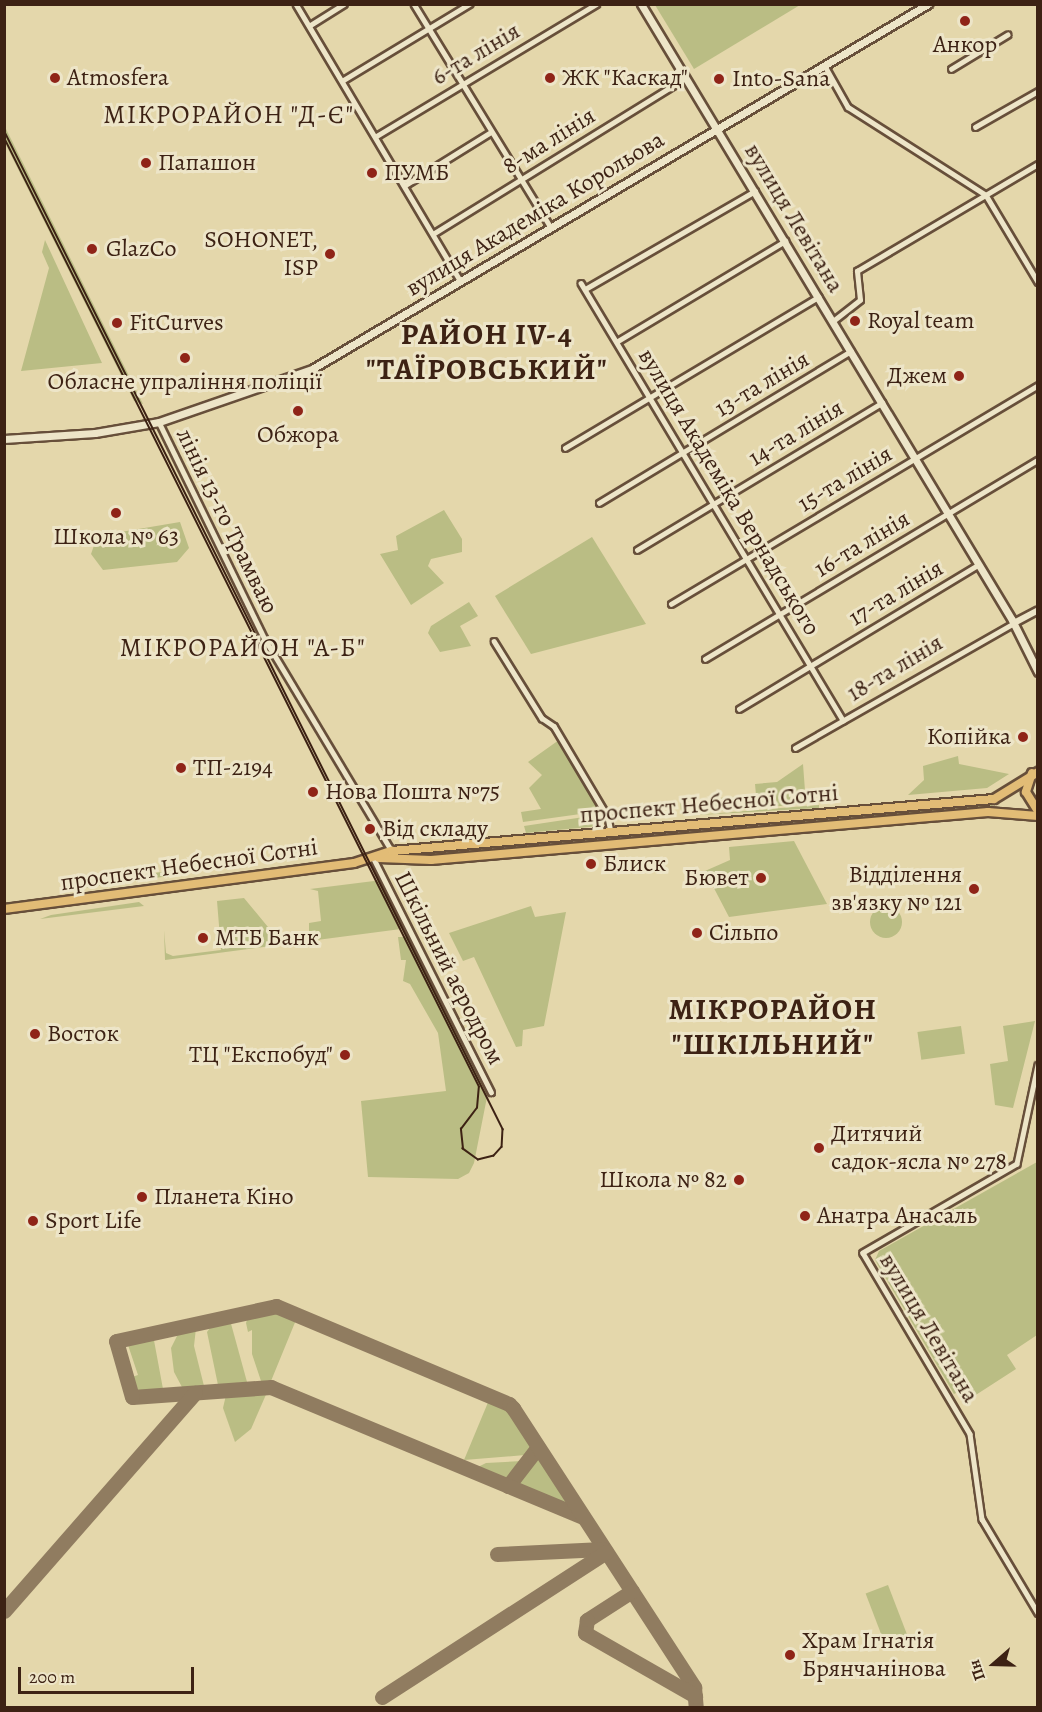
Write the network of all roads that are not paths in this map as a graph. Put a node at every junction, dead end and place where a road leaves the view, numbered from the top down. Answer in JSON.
{"nodes":[{"id":1,"x":296,"y":4,"type":"edge"},
{"id":2,"x":344,"y":4,"type":"edge"},
{"id":3,"x":414,"y":4,"type":"edge"},
{"id":4,"x":469,"y":4,"type":"edge"},
{"id":5,"x":596,"y":4,"type":"edge"},
{"id":6,"x":640,"y":4,"type":"edge"},
{"id":7,"x":928,"y":4,"type":"edge"},
{"id":8,"x":309,"y":26,"type":"junction"},
{"id":9,"x":429,"y":28,"type":"junction"},
{"id":10,"x":1006,"y":35,"type":"dead end"},
{"id":11,"x":825,"y":66,"type":"junction"},
{"id":12,"x":951,"y":69,"type":"dead end"},
{"id":13,"x":684,"y":79,"type":"junction"},
{"id":14,"x":342,"y":81,"type":"junction"},
{"id":15,"x":462,"y":82,"type":"junction"},
{"id":16,"x":1038,"y":91,"type":"edge"},
{"id":17,"x":975,"y":127,"type":"dead end"},
{"id":18,"x":714,"y":130,"type":"junction"},
{"id":19,"x":491,"y":132,"type":"junction"},
{"id":20,"x":375,"y":137,"type":"junction"},
{"id":21,"x":1038,"y":164,"type":"edge"},
{"id":22,"x":520,"y":180,"type":"junction"},
{"id":23,"x":404,"y":186,"type":"junction"},
{"id":24,"x":755,"y":191,"type":"junction"},
{"id":25,"x":986,"y":195,"type":"junction"},
{"id":26,"x":551,"y":228,"type":"junction"},
{"id":27,"x":433,"y":234,"type":"junction"},
{"id":28,"x":785,"y":241,"type":"junction"},
{"id":29,"x":461,"y":282,"type":"junction"},
{"id":30,"x":1038,"y":282,"type":"edge"},
{"id":31,"x":581,"y":283,"type":"dead end"},
{"id":32,"x":586,"y":288,"type":"junction"},
{"id":33,"x":818,"y":297,"type":"junction"},
{"id":34,"x":833,"y":321,"type":"junction"},
{"id":35,"x":618,"y":341,"type":"junction"},
{"id":36,"x":851,"y":351,"type":"junction"},
{"id":37,"x":1038,"y":385,"type":"edge"},
{"id":38,"x":651,"y":396,"type":"junction"},
{"id":39,"x":882,"y":403,"type":"junction"},
{"id":40,"x":159,"y":422,"type":"junction"},
{"id":41,"x":4,"y":439,"type":"edge"},
{"id":42,"x":566,"y":448,"type":"dead end"},
{"id":43,"x":684,"y":452,"type":"junction"},
{"id":44,"x":915,"y":458,"type":"junction"},
{"id":45,"x":1038,"y":460,"type":"edge"},
{"id":46,"x":599,"y":503,"type":"dead end"},
{"id":47,"x":715,"y":503,"type":"junction"},
{"id":48,"x":949,"y":514,"type":"junction"},
{"id":49,"x":637,"y":550,"type":"dead end"},
{"id":50,"x":747,"y":558,"type":"junction"},
{"id":51,"x":979,"y":564,"type":"junction"},
{"id":52,"x":671,"y":604,"type":"dead end"},
{"id":53,"x":1038,"y":610,"type":"edge"},
{"id":54,"x":780,"y":614,"type":"junction"},
{"id":55,"x":1014,"y":623,"type":"junction"},
{"id":56,"x":494,"y":641,"type":"dead end"},
{"id":57,"x":705,"y":659,"type":"dead end"},
{"id":58,"x":811,"y":666,"type":"junction"},
{"id":59,"x":1038,"y":672,"type":"edge"},
{"id":60,"x":739,"y":709,"type":"dead end"},
{"id":61,"x":843,"y":720,"type":"junction"},
{"id":62,"x":795,"y":748,"type":"dead end"},
{"id":63,"x":1036,"y":771,"type":"edge"},
{"id":64,"x":1038,"y":811,"type":"edge"},
{"id":65,"x":1038,"y":816,"type":"edge"},
{"id":66,"x":711,"y":824,"type":"junction"},
{"id":67,"x":611,"y":832,"type":"junction"},
{"id":68,"x":712,"y":834,"type":"junction"},
{"id":69,"x":392,"y":851,"type":"junction"},
{"id":70,"x":376,"y":859,"type":"junction"},
{"id":71,"x":4,"y":909,"type":"edge"},
{"id":72,"x":1038,"y":1065,"type":"edge"},
{"id":73,"x":491,"y":1092,"type":"dead end"},
{"id":74,"x":1038,"y":1613,"type":"edge"}],
"edges":[{"from":1,"to":8,"type":"street"},
{"from":2,"to":8,"type":"street"},
{"from":3,"to":9,"type":"street"},
{"from":4,"to":9,"type":"street"},
{"from":5,"to":15,"type":"street","name":"6-та лінія"},
{"from":6,"to":13,"type":"main road","name":"вулиця Левітана"},
{"from":7,"to":11,"type":"main road","name":"вулиця Академіка Корольова"},
{"from":8,"to":14,"type":"street"},
{"from":9,"to":14,"type":"street"},
{"from":9,"to":15,"type":"street"},
{"from":10,"to":12,"type":"street"},
{"from":11,"to":18,"type":"main road","name":"вулиця Академіка Корольова"},
{"from":11,"to":25,"type":"street"},
{"from":13,"to":18,"type":"main road","name":"вулиця Левітана"},
{"from":13,"to":22,"type":"street","name":"8-ма лінія"},
{"from":14,"to":20,"type":"street"},
{"from":15,"to":19,"type":"street"},
{"from":15,"to":20,"type":"street","name":"6-та лінія"},
{"from":16,"to":17,"type":"street"},
{"from":18,"to":24,"type":"main road","name":"вулиця Левітана"},
{"from":18,"to":26,"type":"main road","name":"вулиця Академіка Корольова"},
{"from":19,"to":22,"type":"street"},
{"from":19,"to":23,"type":"street"},
{"from":20,"to":23,"type":"street"},
{"from":21,"to":25,"type":"street"},
{"from":22,"to":26,"type":"street"},
{"from":22,"to":27,"type":"street","name":"8-ма лінія"},
{"from":23,"to":27,"type":"street"},
{"from":24,"to":28,"type":"main road","name":"вулиця Левітана"},
{"from":24,"to":32,"type":"street"},
{"from":25,"to":30,"type":"street"},
{"from":25,"to":34,"type":"street"},
{"from":26,"to":29,"type":"main road","name":"вулиця Академіка Корольова"},
{"from":27,"to":29,"type":"street"},
{"from":28,"to":33,"type":"main road","name":"вулиця Левітана"},
{"from":28,"to":35,"type":"street"},
{"from":29,"to":40,"type":"main road","name":"вулиця Академіка Корольова"},
{"from":31,"to":32,"type":"street","name":"вулиця Академіка Вернадського"},
{"from":32,"to":35,"type":"street","name":"вулиця Академіка Вернадського"},
{"from":33,"to":34,"type":"main road","name":"вулиця Левітана"},
{"from":33,"to":38,"type":"street"},
{"from":34,"to":36,"type":"main road","name":"вулиця Левітана"},
{"from":35,"to":38,"type":"street","name":"вулиця Академіка Вернадського"},
{"from":36,"to":39,"type":"main road","name":"вулиця Левітана"},
{"from":36,"to":43,"type":"street","name":"13-та лінія"},
{"from":37,"to":44,"type":"street","name":"15-та лінія"},
{"from":38,"to":42,"type":"street"},
{"from":38,"to":43,"type":"street","name":"вулиця Академіка Вернадського"},
{"from":39,"to":44,"type":"main road","name":"вулиця Левітана"},
{"from":39,"to":47,"type":"street","name":"14-та лінія"},
{"from":40,"to":41,"type":"main road","name":"вулиця Академіка Корольова"},
{"from":40,"to":69,"type":"street","name":"лінія 13-го Трамваю"},
{"from":43,"to":46,"type":"street","name":"13-та лінія"},
{"from":43,"to":47,"type":"street","name":"вулиця Академіка Вернадського"},
{"from":44,"to":48,"type":"main road","name":"вулиця Левітана"},
{"from":44,"to":50,"type":"street","name":"15-та лінія"},
{"from":45,"to":48,"type":"street","name":"16-та лінія"},
{"from":47,"to":49,"type":"street","name":"14-та лінія"},
{"from":47,"to":50,"type":"street","name":"вулиця Академіка Вернадського"},
{"from":48,"to":51,"type":"main road","name":"вулиця Левітана"},
{"from":48,"to":54,"type":"street","name":"16-та лінія"},
{"from":50,"to":52,"type":"street","name":"15-та лінія"},
{"from":50,"to":54,"type":"street","name":"вулиця Академіка Вернадського"},
{"from":51,"to":55,"type":"main road","name":"вулиця Левітана"},
{"from":51,"to":58,"type":"street","name":"17-та лінія"},
{"from":53,"to":55,"type":"street"},
{"from":54,"to":57,"type":"street","name":"16-та лінія"},
{"from":54,"to":58,"type":"street","name":"вулиця Академіка Вернадського"},
{"from":55,"to":59,"type":"main road","name":"вулиця Левітана"},
{"from":55,"to":61,"type":"street","name":"18-та лінія"},
{"from":56,"to":67,"type":"street"},
{"from":58,"to":60,"type":"street","name":"17-та лінія"},
{"from":58,"to":61,"type":"street","name":"вулиця Академіка Вернадського"},
{"from":61,"to":62,"type":"street","name":"18-та лінія"},
{"from":63,"to":64,"type":"main road"},
{"from":63,"to":66,"type":"main road","name":"проспект Небесної Сотні"},
{"from":65,"to":68,"type":"main road","name":"проспект Небесної Сотні"},
{"from":66,"to":67,"type":"main road","name":"проспект Небесної Сотні"},
{"from":66,"to":68,"type":"main road"},
{"from":67,"to":69,"type":"main road","name":"проспект Небесної Сотні"},
{"from":68,"to":70,"type":"main road","name":"проспект Небесної Сотні"},
{"from":69,"to":70,"type":"main road","name":"проспект Небесної Сотні"},
{"from":70,"to":71,"type":"main road","name":"проспект Небесної Сотні"},
{"from":70,"to":73,"type":"street","name":"Шкільний аеродром"},
{"from":72,"to":74,"type":"street","name":"вулиця Левітана"}]}
